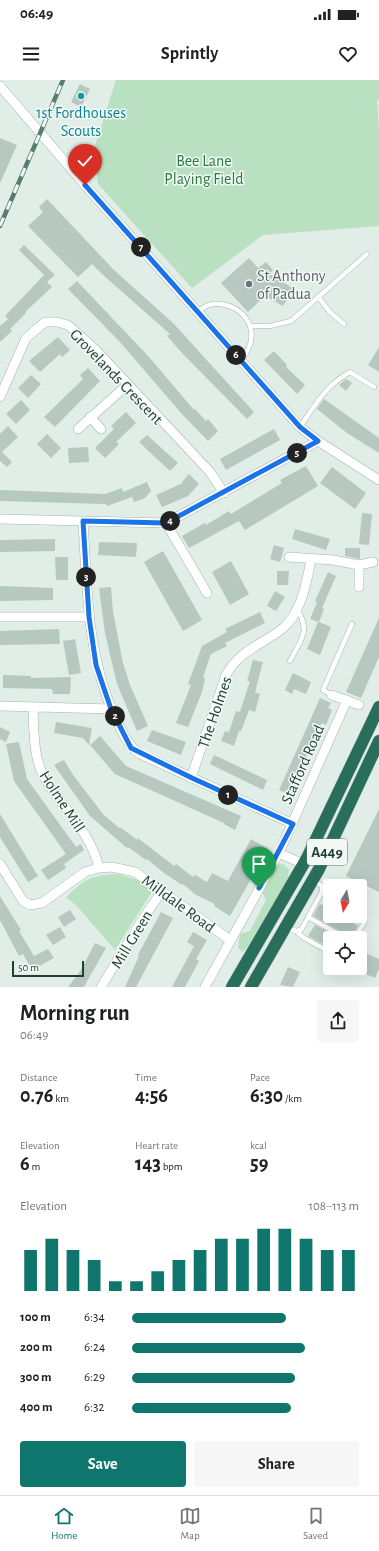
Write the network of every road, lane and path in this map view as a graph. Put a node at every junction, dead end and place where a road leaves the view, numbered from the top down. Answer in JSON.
{"nodes":[{"id":1,"x":0,"y":86,"type":"edge"},
{"id":2,"x":367,"y":254,"type":"dead end"},
{"id":3,"x":319,"y":298,"type":"junction"},
{"id":4,"x":198,"y":312,"type":"junction"},
{"id":5,"x":344,"y":324,"type":"dead end"},
{"id":6,"x":252,"y":326,"type":"junction"},
{"id":7,"x":241,"y":360,"type":"junction"},
{"id":8,"x":127,"y":385,"type":"junction"},
{"id":9,"x":374,"y":387,"type":"dead end"},
{"id":10,"x":0,"y":397,"type":"edge"},
{"id":11,"x":90,"y":417,"type":"junction"},
{"id":12,"x":300,"y":427,"type":"junction"},
{"id":13,"x":78,"y":429,"type":"dead end"},
{"id":14,"x":101,"y":429,"type":"dead end"},
{"id":15,"x":318,"y":441,"type":"junction"},
{"id":16,"x":379,"y":480,"type":"edge"},
{"id":17,"x":224,"y":493,"type":"junction"},
{"id":18,"x":0,"y":519,"type":"edge"},
{"id":19,"x":83,"y":521,"type":"junction"},
{"id":20,"x":166,"y":523,"type":"junction"},
{"id":21,"x":289,"y":557,"type":"dead end"},
{"id":22,"x":311,"y":559,"type":"junction"},
{"id":23,"x":373,"y":562,"type":"dead end"},
{"id":24,"x":360,"y":565,"type":"junction"},
{"id":25,"x":359,"y":587,"type":"dead end"},
{"id":26,"x":207,"y":593,"type":"dead end"},
{"id":27,"x":297,"y":609,"type":"junction"},
{"id":28,"x":0,"y":617,"type":"edge"},
{"id":29,"x":89,"y":617,"type":"junction"},
{"id":30,"x":352,"y":624,"type":"dead end"},
{"id":31,"x":290,"y":661,"type":"dead end"},
{"id":32,"x":332,"y":695,"type":"joint"},
{"id":33,"x":347,"y":700,"type":"junction"},
{"id":34,"x":359,"y":705,"type":"dead end"},
{"id":35,"x":0,"y":706,"type":"edge"},
{"id":36,"x":33,"y":707,"type":"junction"},
{"id":37,"x":379,"y":707,"type":"edge"},
{"id":38,"x":111,"y":709,"type":"junction"},
{"id":39,"x":379,"y":741,"type":"edge"},
{"id":40,"x":192,"y":778,"type":"junction"},
{"id":41,"x":293,"y":824,"type":"junction"},
{"id":42,"x":338,"y":831,"type":"junction"},
{"id":43,"x":279,"y":853,"type":"junction"},
{"id":44,"x":0,"y":864,"type":"edge"},
{"id":45,"x":303,"y":864,"type":"junction"},
{"id":46,"x":99,"y":868,"type":"junction"},
{"id":47,"x":318,"y":883,"type":"junction"},
{"id":48,"x":323,"y":886,"type":"edge"},
{"id":49,"x":162,"y":891,"type":"junction"},
{"id":50,"x":308,"y":917,"type":"junction"},
{"id":51,"x":290,"y":929,"type":"junction"},
{"id":52,"x":333,"y":931,"type":"edge"},
{"id":53,"x":230,"y":940,"type":"junction"},
{"id":54,"x":323,"y":948,"type":"edge"},
{"id":55,"x":101,"y":987,"type":"edge"},
{"id":56,"x":205,"y":987,"type":"edge"},
{"id":57,"x":232,"y":987,"type":"edge"},
{"id":58,"x":250,"y":987,"type":"edge"}],
"edges":[{"from":1,"to":4,"type":"street"},
{"from":2,"to":3,"type":"lane"},
{"from":3,"to":5,"type":"lane"},
{"from":3,"to":6,"type":"lane"},
{"from":4,"to":6,"type":"lane"},
{"from":4,"to":7,"type":"street"},
{"from":6,"to":7,"type":"lane"},
{"from":7,"to":12,"type":"street"},
{"from":8,"to":10,"type":"street","name":"Grovelands Crescent"},
{"from":8,"to":11,"type":"street"},
{"from":8,"to":17,"type":"street","name":"Grovelands Crescent"},
{"from":9,"to":12,"type":"lane"},
{"from":11,"to":13,"type":"street"},
{"from":11,"to":14,"type":"street"},
{"from":12,"to":15,"type":"street"},
{"from":15,"to":16,"type":"street"},
{"from":15,"to":17,"type":"street"},
{"from":17,"to":20,"type":"street"},
{"from":18,"to":19,"type":"street"},
{"from":19,"to":20,"type":"street"},
{"from":19,"to":29,"type":"street"},
{"from":20,"to":26,"type":"street"},
{"from":21,"to":22,"type":"street"},
{"from":22,"to":24,"type":"street"},
{"from":22,"to":27,"type":"street","name":"The Holmes"},
{"from":23,"to":24,"type":"street"},
{"from":24,"to":25,"type":"street"},
{"from":27,"to":31,"type":"lane"},
{"from":27,"to":40,"type":"street","name":"The Holmes"},
{"from":28,"to":29,"type":"street"},
{"from":29,"to":38,"type":"street"},
{"from":30,"to":32,"type":"lane"},
{"from":32,"to":33,"type":"street"},
{"from":33,"to":34,"type":"street"},
{"from":33,"to":41,"type":"street","name":"Stafford Road"},
{"from":35,"to":36,"type":"street"},
{"from":36,"to":38,"type":"street"},
{"from":36,"to":46,"type":"street","name":"Holme Mill"},
{"from":37,"to":45,"type":"highway","number":"A449"},
{"from":38,"to":40,"type":"street"},
{"from":39,"to":42,"type":"highway","number":"A449"},
{"from":40,"to":41,"type":"street"},
{"from":41,"to":43,"type":"street","name":"Stafford Road"},
{"from":42,"to":45,"type":"highway"},
{"from":42,"to":47,"type":"highway","number":"A449"},
{"from":43,"to":45,"type":"street"},
{"from":43,"to":53,"type":"street","name":"Stafford Road"},
{"from":44,"to":46,"type":"street","name":"Milldale Road"},
{"from":45,"to":57,"type":"highway","number":"A449"},
{"from":46,"to":49,"type":"street","name":"Milldale Road"},
{"from":47,"to":48,"type":"lane"},
{"from":47,"to":50,"type":"lane"},
{"from":47,"to":51,"type":"highway","number":"A449"},
{"from":49,"to":53,"type":"street","name":"Milldale Road"},
{"from":49,"to":55,"type":"street","name":"Mill Green"},
{"from":50,"to":51,"type":"lane"},
{"from":50,"to":52,"type":"lane"},
{"from":51,"to":54,"type":"lane"},
{"from":51,"to":58,"type":"highway","number":"A449"},
{"from":53,"to":56,"type":"street","name":"Stafford Road"}]}
